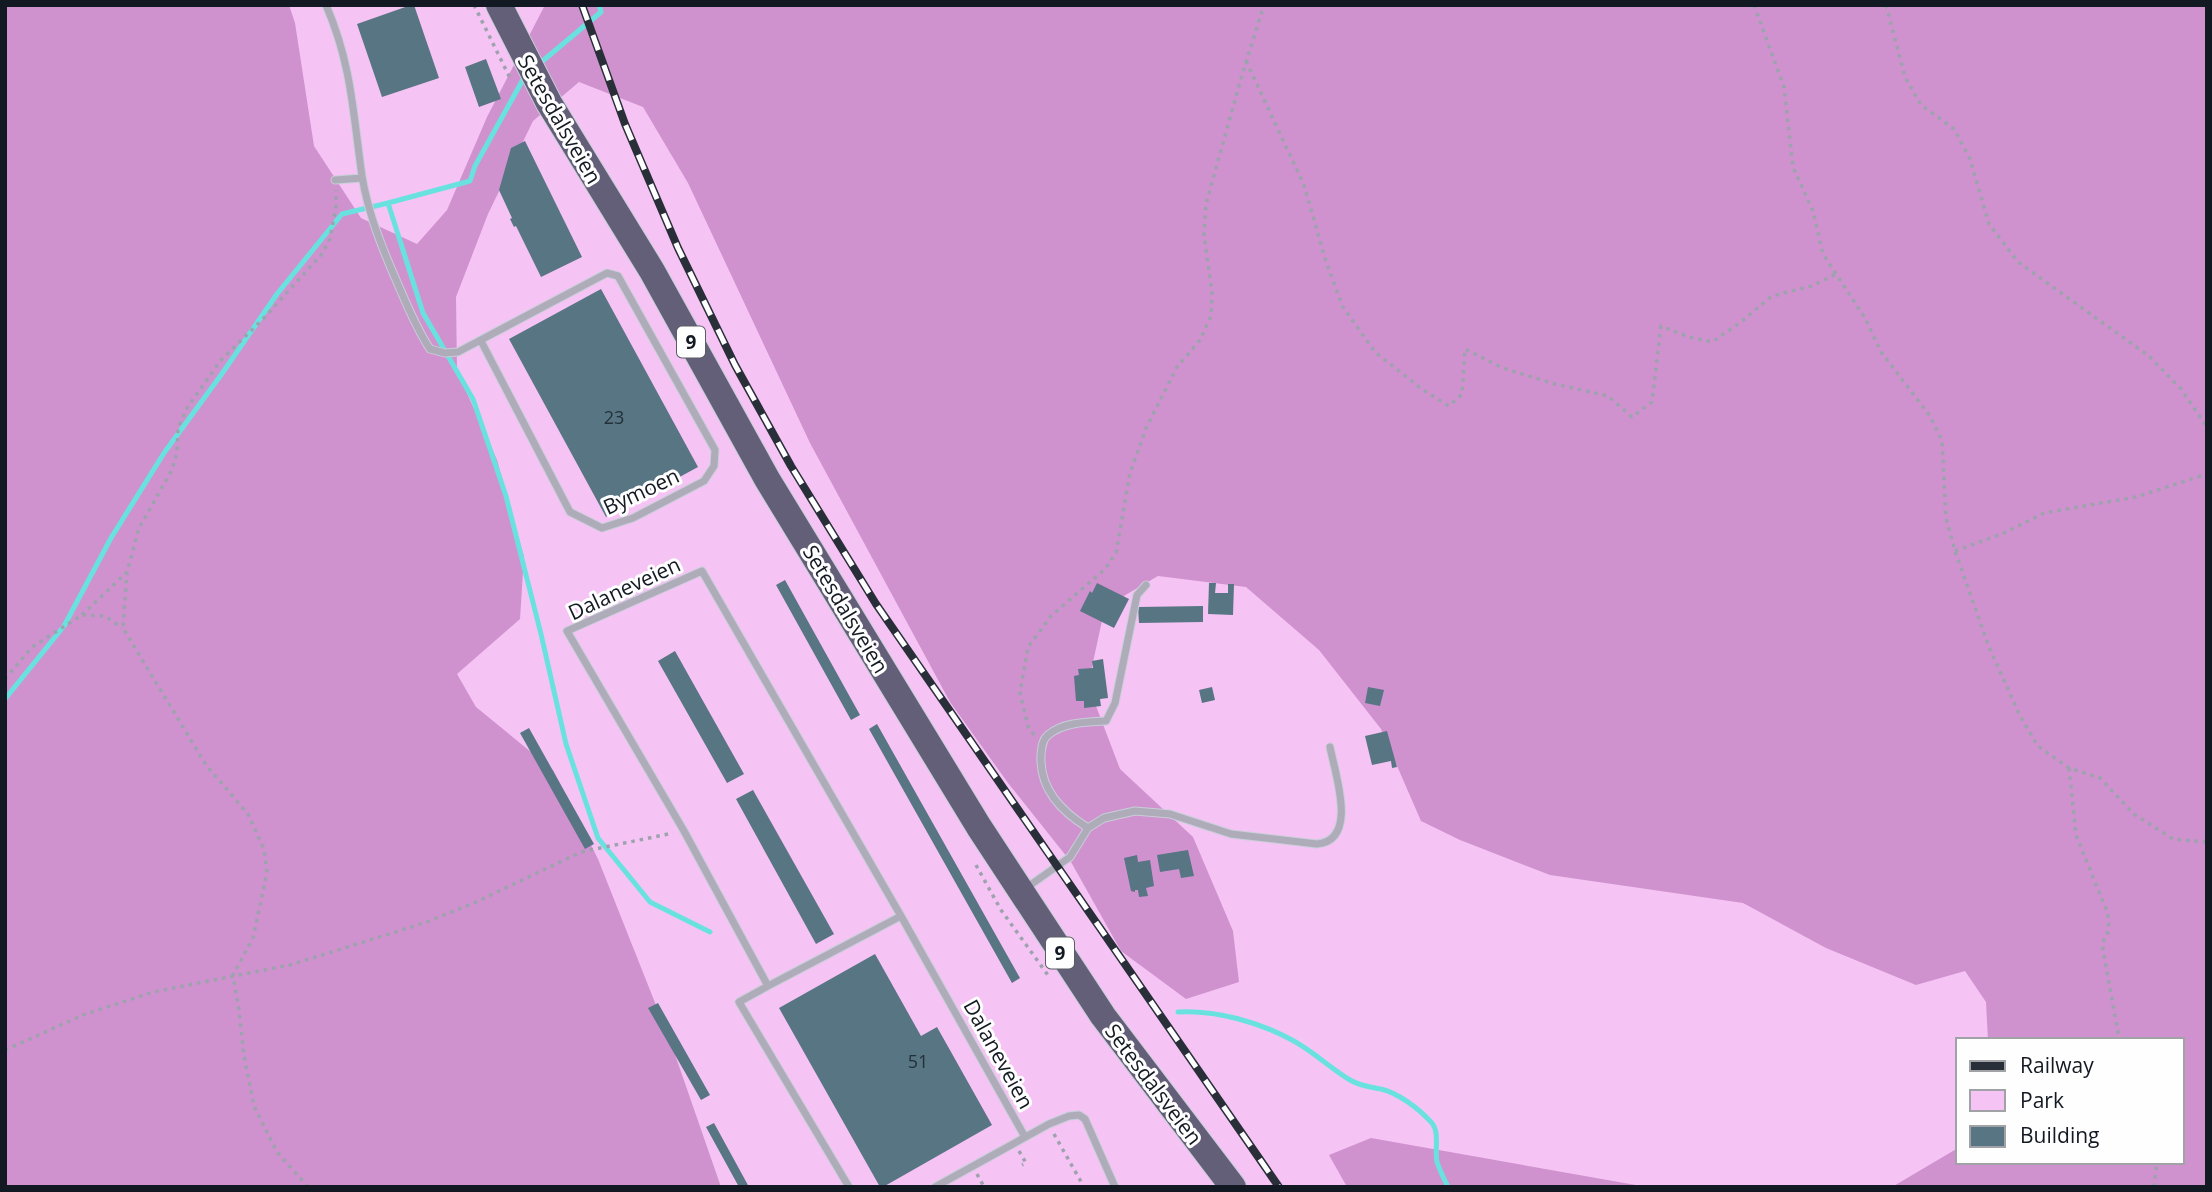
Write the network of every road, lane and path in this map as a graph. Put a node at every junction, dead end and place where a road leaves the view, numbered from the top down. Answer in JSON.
{"nodes":[{"id":1,"x":326,"y":5,"type":"edge"},
{"id":2,"x":499,"y":5,"type":"edge"},
{"id":3,"x":1264,"y":5,"type":"edge"},
{"id":4,"x":1754,"y":5,"type":"edge"},
{"id":5,"x":1886,"y":5,"type":"edge"},
{"id":6,"x":1246,"y":61,"type":"junction"},
{"id":7,"x":362,"y":178,"type":"junction"},
{"id":8,"x":335,"y":180,"type":"joint"},
{"id":9,"x":1836,"y":274,"type":"junction"},
{"id":10,"x":481,"y":341,"type":"junction"},
{"id":11,"x":2207,"y":427,"type":"edge"},
{"id":12,"x":2207,"y":474,"type":"edge"},
{"id":13,"x":1955,"y":551,"type":"junction"},
{"id":14,"x":127,"y":572,"type":"junction"},
{"id":15,"x":1146,"y":585,"type":"dead end"},
{"id":16,"x":82,"y":615,"type":"junction"},
{"id":17,"x":123,"y":628,"type":"junction"},
{"id":18,"x":5,"y":679,"type":"edge"},
{"id":19,"x":1042,"y":745,"type":"junction"},
{"id":20,"x":1330,"y":747,"type":"dead end"},
{"id":21,"x":2069,"y":768,"type":"junction"},
{"id":22,"x":1088,"y":828,"type":"junction"},
{"id":23,"x":684,"y":831,"type":"junction"},
{"id":24,"x":2207,"y":842,"type":"edge"},
{"id":25,"x":1020,"y":892,"type":"junction"},
{"id":26,"x":901,"y":916,"type":"junction"},
{"id":27,"x":233,"y":975,"type":"junction"},
{"id":28,"x":768,"y":986,"type":"junction"},
{"id":29,"x":2121,"y":1038,"type":"edge"},
{"id":30,"x":5,"y":1050,"type":"edge"},
{"id":31,"x":1049,"y":1124,"type":"junction"},
{"id":32,"x":1025,"y":1137,"type":"junction"},
{"id":33,"x":2157,"y":1164,"type":"edge"},
{"id":34,"x":308,"y":1187,"type":"edge"},
{"id":35,"x":849,"y":1187,"type":"edge"},
{"id":36,"x":935,"y":1187,"type":"edge"},
{"id":37,"x":1084,"y":1187,"type":"edge"},
{"id":38,"x":1115,"y":1187,"type":"edge"},
{"id":39,"x":1233,"y":1187,"type":"edge"},
{"id":40,"x":2154,"y":1187,"type":"edge"}],
"edges":[{"from":1,"to":7,"type":"lane","name":"Bymoen"},
{"from":2,"to":25,"type":"highway","name":"Setesdalsveien","number":"9"},
{"from":3,"to":6,"type":"path"},
{"from":4,"to":9,"type":"path"},
{"from":5,"to":11,"type":"path"},
{"from":6,"to":9,"type":"path"},
{"from":6,"to":19,"type":"path"},
{"from":7,"to":8,"type":"lane"},
{"from":7,"to":10,"type":"lane","name":"Bymoen"},
{"from":8,"to":14,"type":"path"},
{"from":9,"to":13,"type":"path"},
{"from":10,"to":10,"type":"lane","name":"Bymoen"},
{"from":12,"to":13,"type":"path"},
{"from":13,"to":21,"type":"path"},
{"from":14,"to":16,"type":"path"},
{"from":14,"to":17,"type":"path"},
{"from":15,"to":19,"type":"lane"},
{"from":16,"to":17,"type":"path"},
{"from":16,"to":18,"type":"path"},
{"from":17,"to":27,"type":"path"},
{"from":19,"to":22,"type":"lane"},
{"from":20,"to":22,"type":"lane"},
{"from":21,"to":24,"type":"path"},
{"from":21,"to":29,"type":"path"},
{"from":22,"to":25,"type":"lane"},
{"from":23,"to":26,"type":"lane","name":"Dalaneveien"},
{"from":23,"to":27,"type":"path"},
{"from":23,"to":28,"type":"lane","name":"Dalaneveien"},
{"from":25,"to":39,"type":"highway","name":"Setesdalsveien","number":"9"},
{"from":26,"to":28,"type":"lane"},
{"from":26,"to":32,"type":"lane","name":"Dalaneveien"},
{"from":27,"to":30,"type":"path"},
{"from":27,"to":34,"type":"path"},
{"from":28,"to":35,"type":"lane"},
{"from":31,"to":32,"type":"lane","name":"Dalaneveien"},
{"from":31,"to":37,"type":"path"},
{"from":31,"to":38,"type":"lane","name":"Dalaneveien"},
{"from":32,"to":36,"type":"lane","name":"Dalaneveien"},
{"from":33,"to":40,"type":"path"}]}
